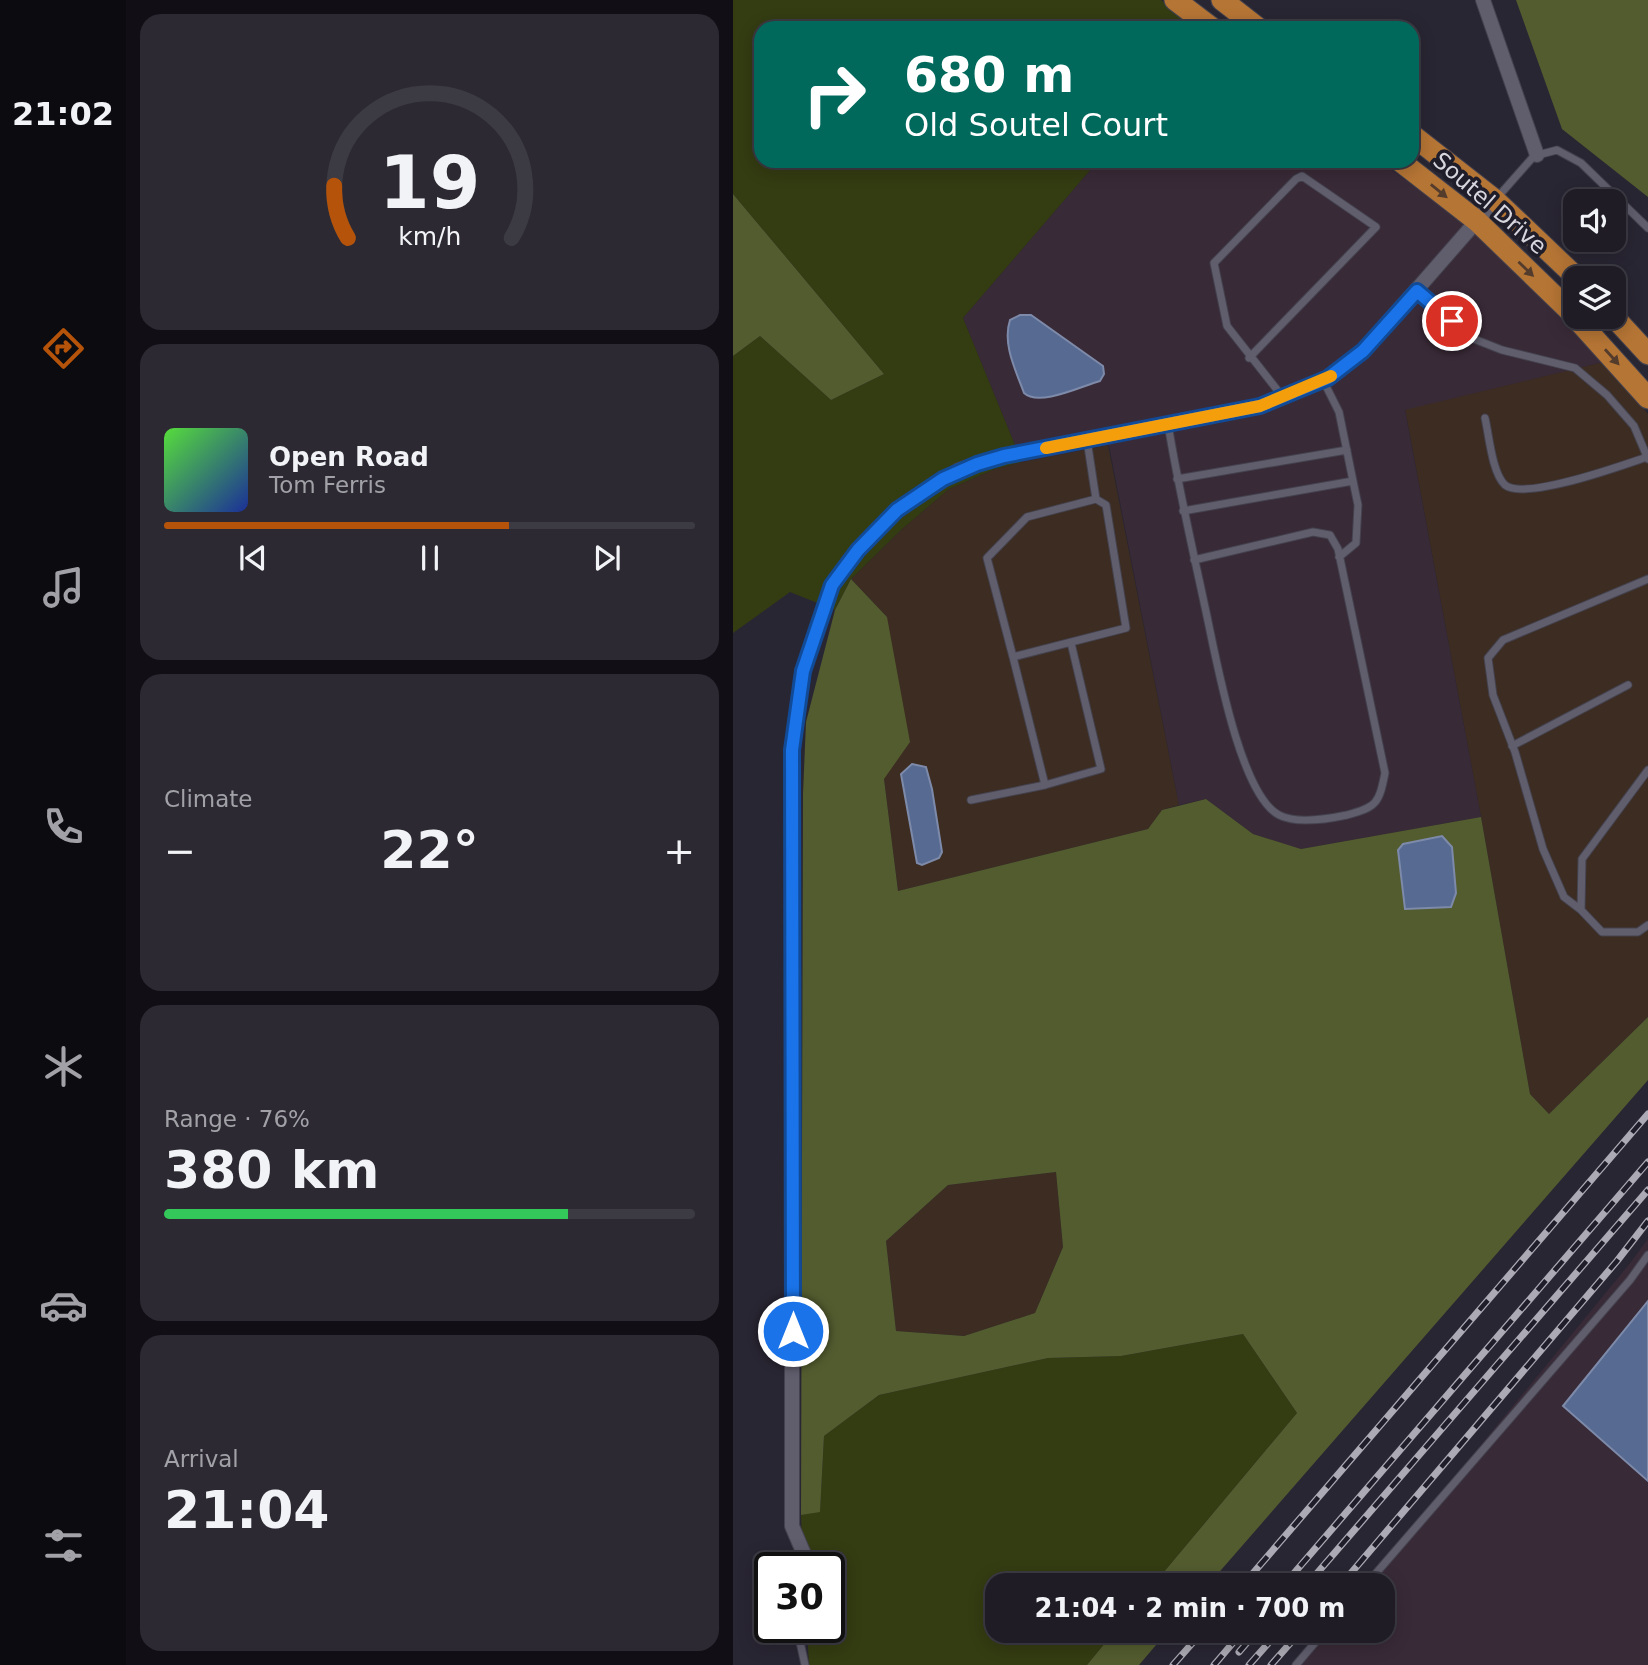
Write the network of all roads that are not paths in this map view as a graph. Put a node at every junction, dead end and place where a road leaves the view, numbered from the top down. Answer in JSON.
{"nodes":[{"id":1,"x":1175,"y":0,"type":"edge"},
{"id":2,"x":1222,"y":0,"type":"edge"},
{"id":3,"x":1483,"y":0,"type":"edge"},
{"id":4,"x":1203,"y":21,"type":"edge"},
{"id":5,"x":1249,"y":21,"type":"edge"},
{"id":6,"x":1419,"y":140,"type":"edge"},
{"id":7,"x":1537,"y":155,"type":"junction"},
{"id":8,"x":1409,"y":168,"type":"edge"},
{"id":9,"x":1495,"y":200,"type":"junction"},
{"id":10,"x":1477,"y":221,"type":"junction"},
{"id":11,"x":1648,"y":228,"type":"edge"},
{"id":12,"x":1564,"y":266,"type":"edge"},
{"id":13,"x":1417,"y":291,"type":"junction"},
{"id":14,"x":1563,"y":305,"type":"edge"},
{"id":15,"x":1586,"y":329,"type":"edge"},
{"id":16,"x":1624,"y":329,"type":"edge"},
{"id":17,"x":1648,"y":354,"type":"edge"},
{"id":18,"x":1249,"y":358,"type":"junction"},
{"id":19,"x":1323,"y":380,"type":"junction"},
{"id":20,"x":1282,"y":397,"type":"junction"},
{"id":21,"x":1648,"y":398,"type":"edge"},
{"id":22,"x":1485,"y":418,"type":"dead end"},
{"id":23,"x":1168,"y":424,"type":"junction"},
{"id":24,"x":1087,"y":440,"type":"junction"},
{"id":25,"x":1347,"y":450,"type":"junction"},
{"id":26,"x":1647,"y":458,"type":"edge"},
{"id":27,"x":1177,"y":479,"type":"junction"},
{"id":28,"x":1353,"y":481,"type":"junction"},
{"id":29,"x":1096,"y":499,"type":"junction"},
{"id":30,"x":1183,"y":511,"type":"junction"},
{"id":31,"x":1339,"y":557,"type":"junction"},
{"id":32,"x":1194,"y":560,"type":"junction"},
{"id":33,"x":1648,"y":579,"type":"edge"},
{"id":34,"x":1071,"y":643,"type":"junction"},
{"id":35,"x":1013,"y":657,"type":"junction"},
{"id":36,"x":1628,"y":685,"type":"dead end"},
{"id":37,"x":1512,"y":746,"type":"junction"},
{"id":38,"x":1648,"y":770,"type":"edge"},
{"id":39,"x":1045,"y":785,"type":"junction"},
{"id":40,"x":971,"y":800,"type":"dead end"},
{"id":41,"x":1581,"y":910,"type":"junction"},
{"id":42,"x":1648,"y":925,"type":"edge"},
{"id":43,"x":1648,"y":1255,"type":"edge"},
{"id":44,"x":799,"y":1552,"type":"edge"},
{"id":45,"x":1376,"y":1573,"type":"edge"},
{"id":46,"x":800,"y":1643,"type":"edge"},
{"id":47,"x":1315,"y":1643,"type":"edge"},
{"id":48,"x":805,"y":1665,"type":"edge"},
{"id":49,"x":1296,"y":1665,"type":"edge"}],
"edges":[{"from":1,"to":4,"type":"main road"},
{"from":2,"to":5,"type":"main road"},
{"from":3,"to":7,"type":"street"},
{"from":6,"to":9,"type":"main road","name":"Soutel Drive"},
{"from":7,"to":9,"type":"lane"},
{"from":7,"to":11,"type":"lane"},
{"from":8,"to":10,"type":"main road","name":"Soutel Drive","one_way":true},
{"from":9,"to":10,"type":"street"},
{"from":9,"to":12,"type":"main road","name":"Soutel Drive"},
{"from":10,"to":13,"type":"street"},
{"from":10,"to":14,"type":"main road","name":"Soutel Drive","one_way":true},
{"from":13,"to":19,"type":"street"},
{"from":13,"to":26,"type":"lane"},
{"from":15,"to":21,"type":"main road","name":"Soutel Drive","one_way":true},
{"from":16,"to":17,"type":"main road"},
{"from":18,"to":18,"type":"lane"},
{"from":18,"to":20,"type":"lane"},
{"from":19,"to":20,"type":"street"},
{"from":19,"to":25,"type":"lane"},
{"from":20,"to":23,"type":"street"},
{"from":22,"to":26,"type":"lane"},
{"from":23,"to":24,"type":"street"},
{"from":23,"to":27,"type":"lane"},
{"from":24,"to":29,"type":"lane"},
{"from":24,"to":44,"type":"street"},
{"from":25,"to":27,"type":"lane"},
{"from":25,"to":28,"type":"lane"},
{"from":27,"to":30,"type":"lane"},
{"from":28,"to":30,"type":"lane"},
{"from":28,"to":31,"type":"lane"},
{"from":29,"to":34,"type":"lane"},
{"from":29,"to":35,"type":"lane"},
{"from":30,"to":32,"type":"lane"},
{"from":31,"to":32,"type":"lane"},
{"from":31,"to":32,"type":"lane"},
{"from":33,"to":37,"type":"lane"},
{"from":34,"to":35,"type":"lane"},
{"from":34,"to":39,"type":"lane"},
{"from":35,"to":39,"type":"lane"},
{"from":36,"to":37,"type":"lane"},
{"from":37,"to":41,"type":"lane"},
{"from":38,"to":41,"type":"lane"},
{"from":39,"to":40,"type":"lane"},
{"from":41,"to":42,"type":"lane"},
{"from":43,"to":45,"type":"lane"},
{"from":46,"to":48,"type":"lane"},
{"from":47,"to":49,"type":"lane"}]}
